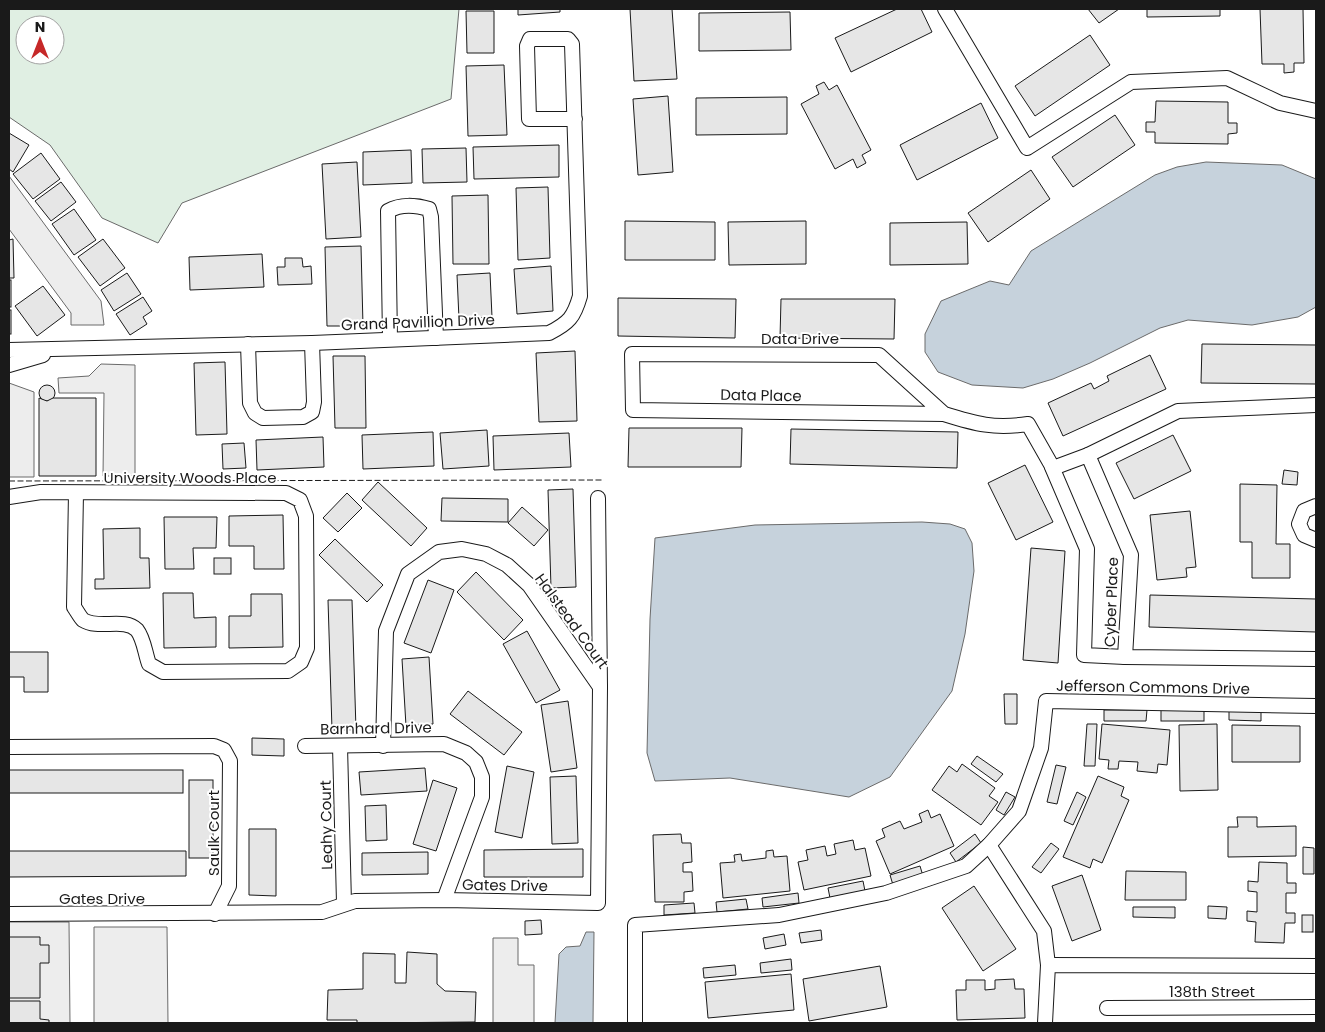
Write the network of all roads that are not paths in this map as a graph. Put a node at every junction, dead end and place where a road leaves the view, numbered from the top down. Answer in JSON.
{"nodes":[{"id":1,"x":945,"y":9,"type":"edge"},
{"id":2,"x":1316,"y":111,"type":"edge"},
{"id":3,"x":575,"y":119,"type":"junction"},
{"id":4,"x":436,"y":338,"type":"junction"},
{"id":5,"x":390,"y":339,"type":"junction"},
{"id":6,"x":312,"y":343,"type":"junction"},
{"id":7,"x":248,"y":344,"type":"junction"},
{"id":8,"x":60,"y":349,"type":"junction"},
{"id":9,"x":9,"y":350,"type":"edge"},
{"id":10,"x":632,"y":354,"type":"joint"},
{"id":11,"x":9,"y":365,"type":"edge"},
{"id":12,"x":1316,"y":405,"type":"edge"},
{"id":13,"x":944,"y":414,"type":"junction"},
{"id":14,"x":1088,"y":455,"type":"junction"},
{"id":15,"x":1052,"y":467,"type":"junction"},
{"id":16,"x":76,"y":493,"type":"junction"},
{"id":17,"x":9,"y":497,"type":"edge"},
{"id":18,"x":598,"y":498,"type":"dead end"},
{"id":19,"x":1316,"y":506,"type":"edge"},
{"id":20,"x":1316,"y":540,"type":"edge"},
{"id":21,"x":1125,"y":657,"type":"junction"},
{"id":22,"x":1316,"y":659,"type":"edge"},
{"id":23,"x":600,"y":687,"type":"junction"},
{"id":24,"x":1316,"y":706,"type":"edge"},
{"id":25,"x":305,"y":746,"type":"dead end"},
{"id":26,"x":340,"y":746,"type":"junction"},
{"id":27,"x":383,"y":746,"type":"junction"},
{"id":28,"x":9,"y":747,"type":"edge"},
{"id":29,"x":989,"y":845,"type":"junction"},
{"id":30,"x":444,"y":900,"type":"junction"},
{"id":31,"x":344,"y":903,"type":"junction"},
{"id":32,"x":9,"y":914,"type":"edge"},
{"id":33,"x":215,"y":914,"type":"junction"},
{"id":34,"x":1048,"y":965,"type":"junction"},
{"id":35,"x":1316,"y":966,"type":"edge"},
{"id":36,"x":1316,"y":1007,"type":"edge"},
{"id":37,"x":1108,"y":1008,"type":"dead end"},
{"id":38,"x":635,"y":1023,"type":"edge"},
{"id":39,"x":1045,"y":1023,"type":"edge"}],
"edges":[{"from":1,"to":2,"type":"street"},
{"from":3,"to":3,"type":"street","name":"Grand Pavillion Drive"},
{"from":3,"to":4,"type":"street","name":"Grand Pavillion Drive"},
{"from":4,"to":5,"type":"street","name":"Grand Pavillion Drive"},
{"from":4,"to":5,"type":"street"},
{"from":5,"to":6,"type":"street","name":"Grand Pavillion Drive"},
{"from":6,"to":7,"type":"street","name":"Grand Pavillion Drive"},
{"from":6,"to":7,"type":"street"},
{"from":7,"to":8,"type":"street","name":"Grand Pavillion Drive"},
{"from":8,"to":9,"type":"street","name":"Grand Pavillion Drive"},
{"from":8,"to":11,"type":"street","name":"Grand Pavillion Drive"},
{"from":10,"to":13,"type":"street","name":"Data Drive"},
{"from":10,"to":13,"type":"street","name":"Data Place"},
{"from":12,"to":14,"type":"street"},
{"from":13,"to":15,"type":"street"},
{"from":14,"to":15,"type":"street"},
{"from":14,"to":21,"type":"street","name":"Cyber Place"},
{"from":15,"to":21,"type":"street"},
{"from":16,"to":16,"type":"street","name":"University Woods Place"},
{"from":16,"to":17,"type":"street","name":"University Woods Place"},
{"from":18,"to":23,"type":"street","name":"Gates Drive"},
{"from":19,"to":20,"type":"street"},
{"from":21,"to":22,"type":"street","name":"Cyber Place"},
{"from":23,"to":27,"type":"street","name":"Halstead Court"},
{"from":23,"to":30,"type":"street","name":"Gates Drive"},
{"from":24,"to":29,"type":"street","name":"Jefferson Commons Drive"},
{"from":25,"to":26,"type":"street","name":"Barnhard Drive"},
{"from":26,"to":27,"type":"street","name":"Barnhard Drive"},
{"from":26,"to":31,"type":"street","name":"Leahy Court"},
{"from":27,"to":30,"type":"street","name":"Barnhard Drive"},
{"from":28,"to":33,"type":"street","name":"Saulk Court"},
{"from":29,"to":34,"type":"street"},
{"from":29,"to":38,"type":"street","name":"Jefferson Commons Drive"},
{"from":30,"to":31,"type":"street","name":"Gates Drive"},
{"from":31,"to":33,"type":"street","name":"Gates Drive"},
{"from":32,"to":33,"type":"street","name":"Gates Drive"},
{"from":34,"to":35,"type":"street"},
{"from":34,"to":39,"type":"street"},
{"from":36,"to":37,"type":"street","name":"138th Street"}]}
